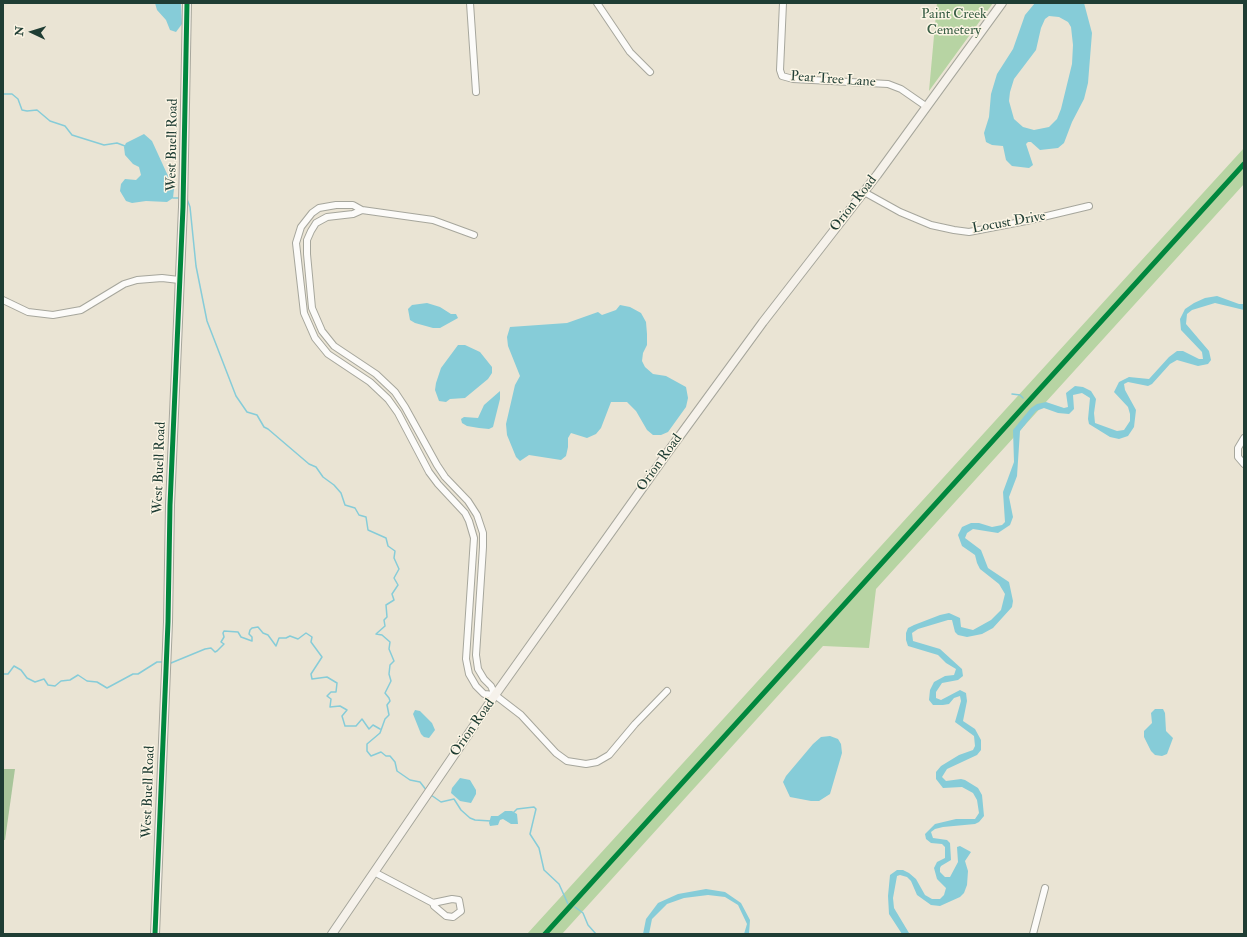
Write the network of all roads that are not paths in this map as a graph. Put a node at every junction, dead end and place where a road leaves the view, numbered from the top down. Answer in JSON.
{"nodes":[{"id":1,"x":188,"y":3,"type":"edge"},
{"id":2,"x":470,"y":3,"type":"edge"},
{"id":3,"x":597,"y":3,"type":"edge"},
{"id":4,"x":783,"y":3,"type":"edge"},
{"id":5,"x":1002,"y":3,"type":"edge"},
{"id":6,"x":650,"y":72,"type":"dead end"},
{"id":7,"x":476,"y":92,"type":"dead end"},
{"id":8,"x":927,"y":107,"type":"junction"},
{"id":9,"x":864,"y":192,"type":"junction"},
{"id":10,"x":1089,"y":206,"type":"dead end"},
{"id":11,"x":362,"y":210,"type":"junction"},
{"id":12,"x":474,"y":235,"type":"dead end"},
{"id":13,"x":179,"y":280,"type":"junction"},
{"id":14,"x":310,"y":292,"type":"junction"},
{"id":15,"x":300,"y":293,"type":"junction"},
{"id":16,"x":3,"y":300,"type":"edge"},
{"id":17,"x":383,"y":379,"type":"junction"},
{"id":18,"x":378,"y":388,"type":"junction"},
{"id":19,"x":1244,"y":438,"type":"edge"},
{"id":20,"x":427,"y":448,"type":"junction"},
{"id":21,"x":418,"y":453,"type":"junction"},
{"id":22,"x":1244,"y":464,"type":"edge"},
{"id":23,"x":474,"y":542,"type":"junction"},
{"id":24,"x":483,"y":543,"type":"junction"},
{"id":25,"x":468,"y":638,"type":"junction"},
{"id":26,"x":477,"y":639,"type":"junction"},
{"id":27,"x":480,"y":672,"type":"junction"},
{"id":28,"x":471,"y":678,"type":"junction"},
{"id":29,"x":667,"y":691,"type":"dead end"},
{"id":30,"x":496,"y":695,"type":"junction"},
{"id":31,"x":374,"y":872,"type":"junction"},
{"id":32,"x":1045,"y":888,"type":"dead end"},
{"id":33,"x":433,"y":902,"type":"dead end"},
{"id":34,"x":155,"y":934,"type":"edge"},
{"id":35,"x":332,"y":934,"type":"edge"},
{"id":36,"x":1033,"y":934,"type":"edge"}],
"edges":[{"from":1,"to":13,"type":"main road","name":"West Buell Road"},
{"from":2,"to":7,"type":"street"},
{"from":3,"to":6,"type":"street"},
{"from":4,"to":8,"type":"street","name":"Pear Tree Lane"},
{"from":5,"to":8,"type":"main road","name":"Orion Road"},
{"from":8,"to":9,"type":"main road","name":"Orion Road"},
{"from":9,"to":10,"type":"street","name":"Locust Drive"},
{"from":9,"to":30,"type":"main road","name":"Orion Road"},
{"from":11,"to":12,"type":"street"},
{"from":11,"to":14,"type":"street"},
{"from":11,"to":15,"type":"street"},
{"from":13,"to":16,"type":"street"},
{"from":13,"to":34,"type":"main road","name":"West Buell Road"},
{"from":14,"to":15,"type":"street"},
{"from":14,"to":17,"type":"street"},
{"from":15,"to":18,"type":"street"},
{"from":17,"to":18,"type":"street"},
{"from":17,"to":20,"type":"street"},
{"from":18,"to":21,"type":"street"},
{"from":19,"to":22,"type":"street"},
{"from":20,"to":21,"type":"street"},
{"from":20,"to":24,"type":"street"},
{"from":21,"to":23,"type":"street"},
{"from":23,"to":24,"type":"street"},
{"from":23,"to":25,"type":"street"},
{"from":24,"to":26,"type":"street"},
{"from":25,"to":26,"type":"street"},
{"from":25,"to":28,"type":"street"},
{"from":26,"to":27,"type":"street"},
{"from":27,"to":28,"type":"street"},
{"from":27,"to":30,"type":"street"},
{"from":28,"to":30,"type":"street"},
{"from":29,"to":30,"type":"street"},
{"from":30,"to":31,"type":"main road","name":"Orion Road"},
{"from":31,"to":33,"type":"street"},
{"from":31,"to":35,"type":"main road","name":"Orion Road"},
{"from":32,"to":36,"type":"street"}]}
